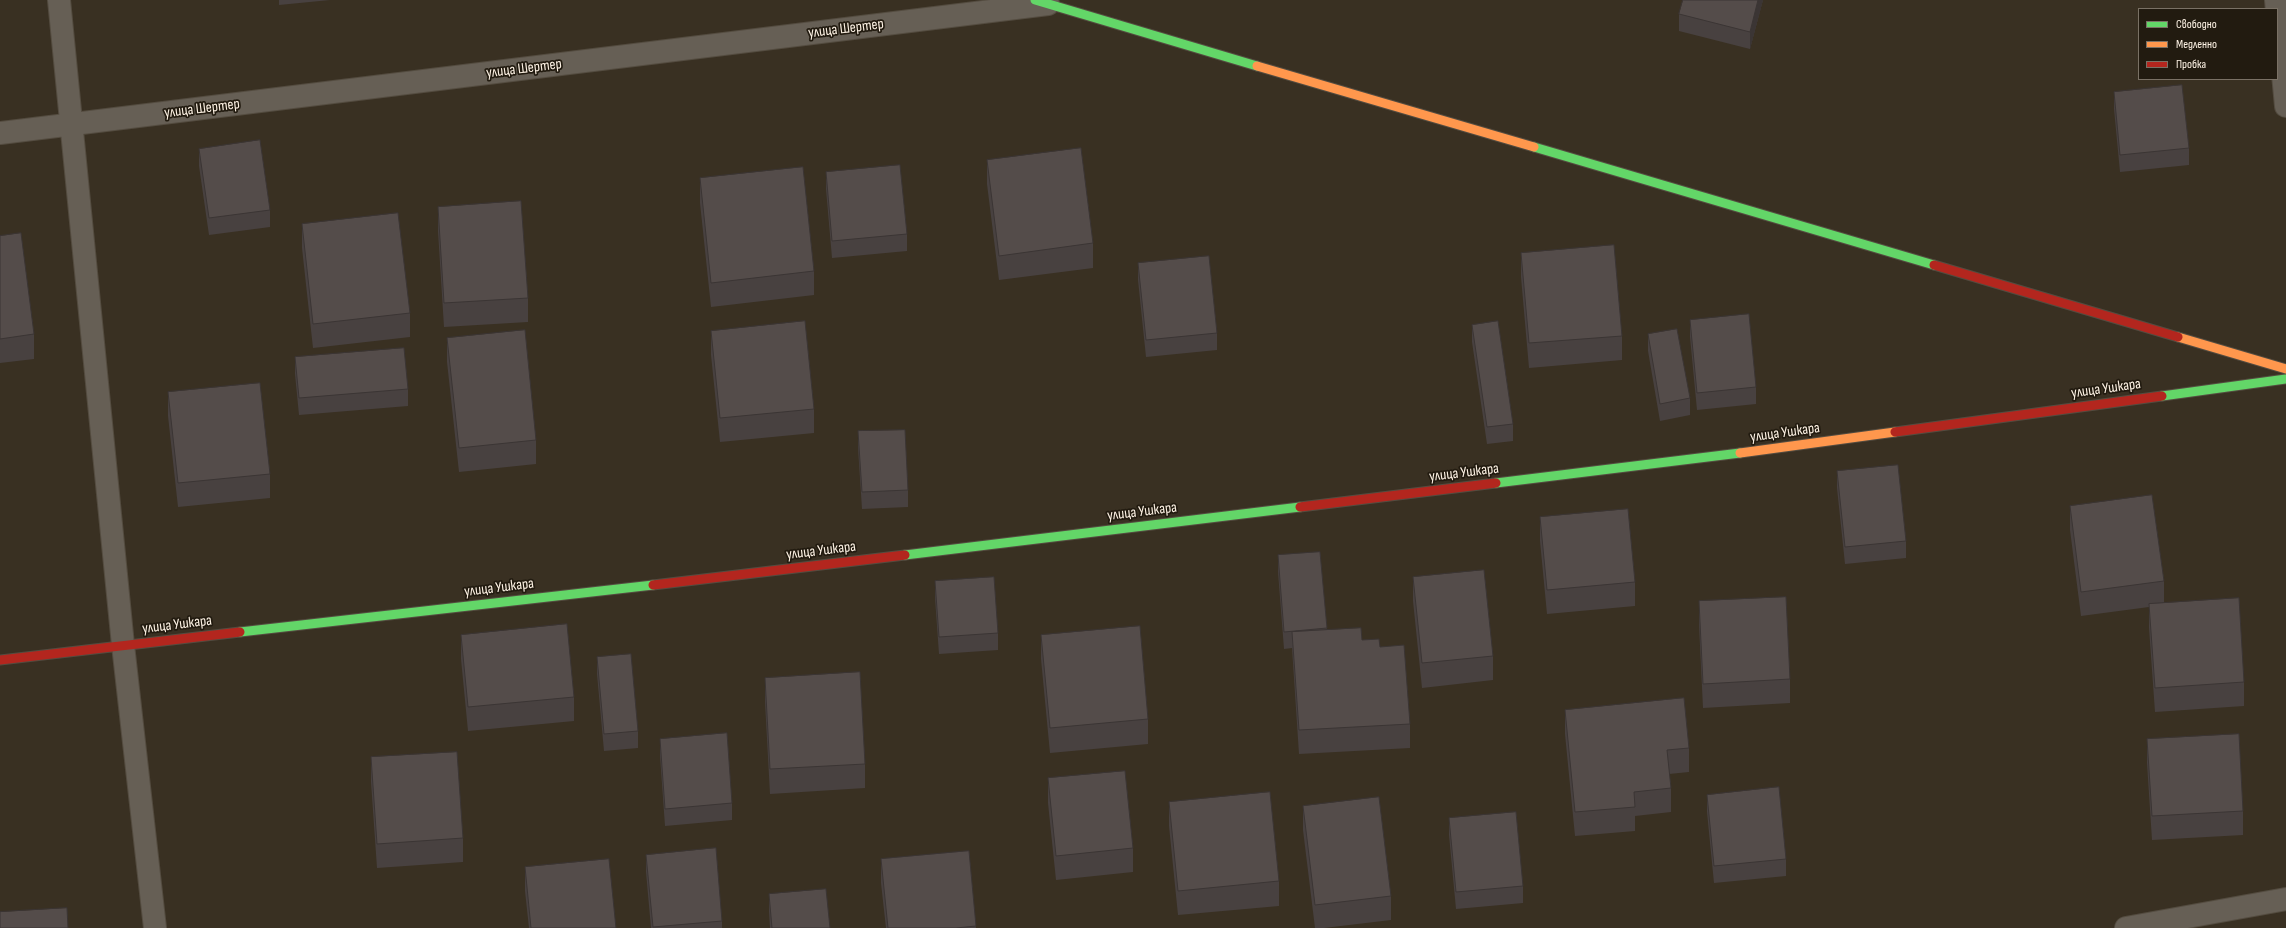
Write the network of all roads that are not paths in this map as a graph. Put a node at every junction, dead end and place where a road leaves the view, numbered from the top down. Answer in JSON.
{"nodes":[{"id":1,"x":59,"y":0,"type":"edge"},
{"id":2,"x":1041,"y":2,"type":"edge"},
{"id":3,"x":2278,"y":21,"type":"edge"},
{"id":4,"x":2286,"y":106,"type":"edge"},
{"id":5,"x":71,"y":125,"type":"junction"},
{"id":6,"x":0,"y":133,"type":"edge"},
{"id":7,"x":2286,"y":369,"type":"edge"},
{"id":8,"x":2286,"y":379,"type":"edge"},
{"id":9,"x":123,"y":645,"type":"junction"},
{"id":10,"x":0,"y":660,"type":"edge"},
{"id":11,"x":2286,"y":899,"type":"edge"},
{"id":12,"x":155,"y":928,"type":"edge"},
{"id":13,"x":2126,"y":928,"type":"edge"}],
"edges":[{"from":1,"to":5,"type":"street"},
{"from":2,"to":5,"type":"street","name":"улица Шертер"},
{"from":2,"to":7,"type":"street"},
{"from":3,"to":4,"type":"street"},
{"from":5,"to":6,"type":"street","name":"улица Шертер"},
{"from":5,"to":9,"type":"street"},
{"from":8,"to":9,"type":"street","name":"улица Ушкара"},
{"from":9,"to":10,"type":"street","name":"улица Ушкара"},
{"from":9,"to":12,"type":"street"},
{"from":11,"to":13,"type":"street"}]}
